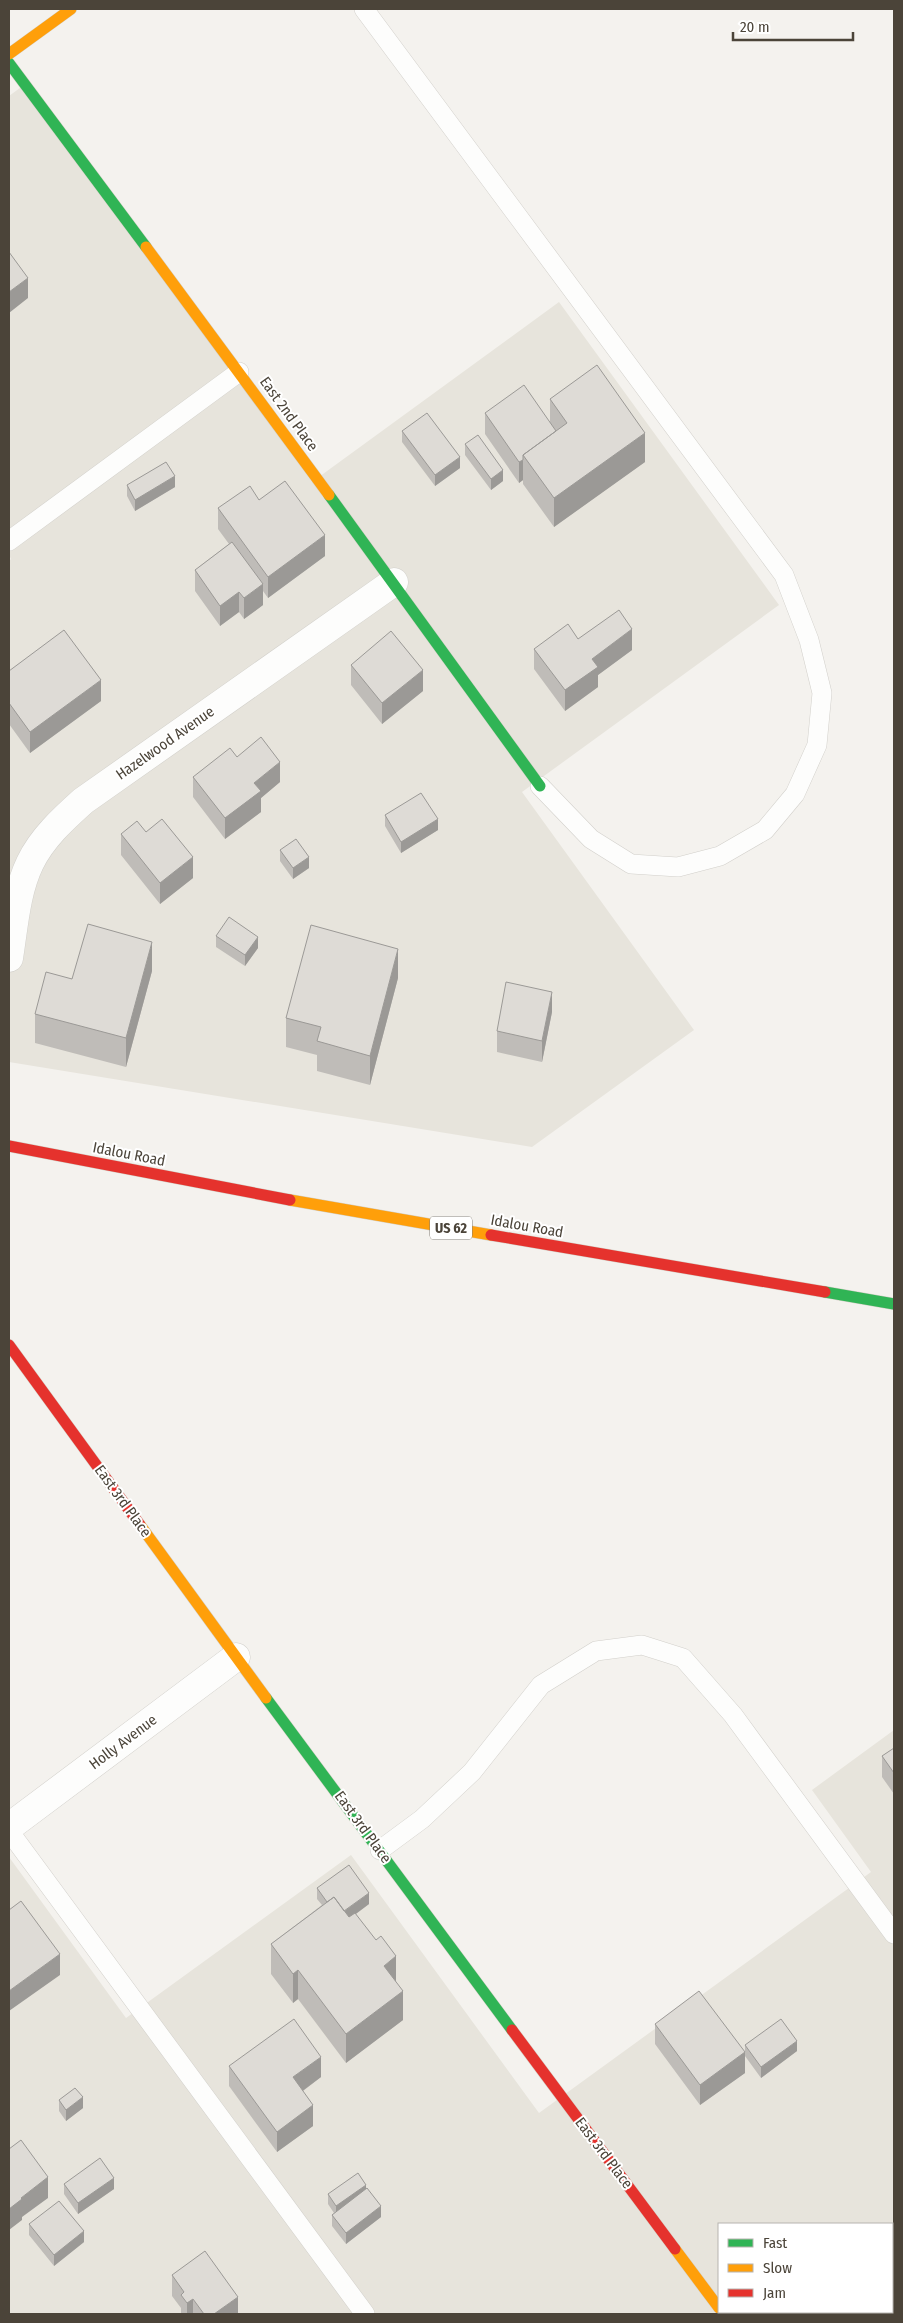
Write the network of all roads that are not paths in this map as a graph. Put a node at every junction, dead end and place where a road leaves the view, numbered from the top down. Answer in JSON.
{"nodes":[{"id":1,"x":71,"y":9,"type":"edge"},
{"id":2,"x":364,"y":9,"type":"edge"},
{"id":3,"x":9,"y":54,"type":"edge"},
{"id":4,"x":9,"y":63,"type":"edge"},
{"id":5,"x":239,"y":372,"type":"junction"},
{"id":6,"x":9,"y":541,"type":"edge"},
{"id":7,"x":394,"y":582,"type":"junction"},
{"id":8,"x":540,"y":786,"type":"joint"},
{"id":9,"x":15,"y":890,"type":"edge"},
{"id":10,"x":9,"y":958,"type":"edge"},
{"id":11,"x":9,"y":1146,"type":"edge"},
{"id":12,"x":894,"y":1304,"type":"edge"},
{"id":13,"x":9,"y":1345,"type":"edge"},
{"id":14,"x":236,"y":1657,"type":"junction"},
{"id":15,"x":9,"y":1829,"type":"edge"},
{"id":16,"x":380,"y":1850,"type":"junction"},
{"id":17,"x":894,"y":1934,"type":"edge"},
{"id":18,"x":718,"y":2307,"type":"edge"},
{"id":19,"x":365,"y":2314,"type":"edge"}],
"edges":[{"from":1,"to":3,"type":"street"},
{"from":2,"to":8,"type":"lane"},
{"from":4,"to":5,"type":"street","name":"East 2nd Place"},
{"from":5,"to":6,"type":"lane"},
{"from":5,"to":7,"type":"street","name":"East 2nd Place"},
{"from":7,"to":8,"type":"street","name":"East 2nd Place"},
{"from":7,"to":9,"type":"street","name":"Hazelwood Avenue"},
{"from":9,"to":10,"type":"street","name":"Hazelwood Avenue"},
{"from":11,"to":12,"type":"street","name":"Idalou Road","number":"US 62"},
{"from":13,"to":14,"type":"street","name":"East 3rd Place"},
{"from":14,"to":15,"type":"street","name":"Holly Avenue"},
{"from":14,"to":16,"type":"street","name":"East 3rd Place"},
{"from":15,"to":19,"type":"lane"},
{"from":16,"to":17,"type":"lane"},
{"from":16,"to":18,"type":"street","name":"East 3rd Place"}]}
